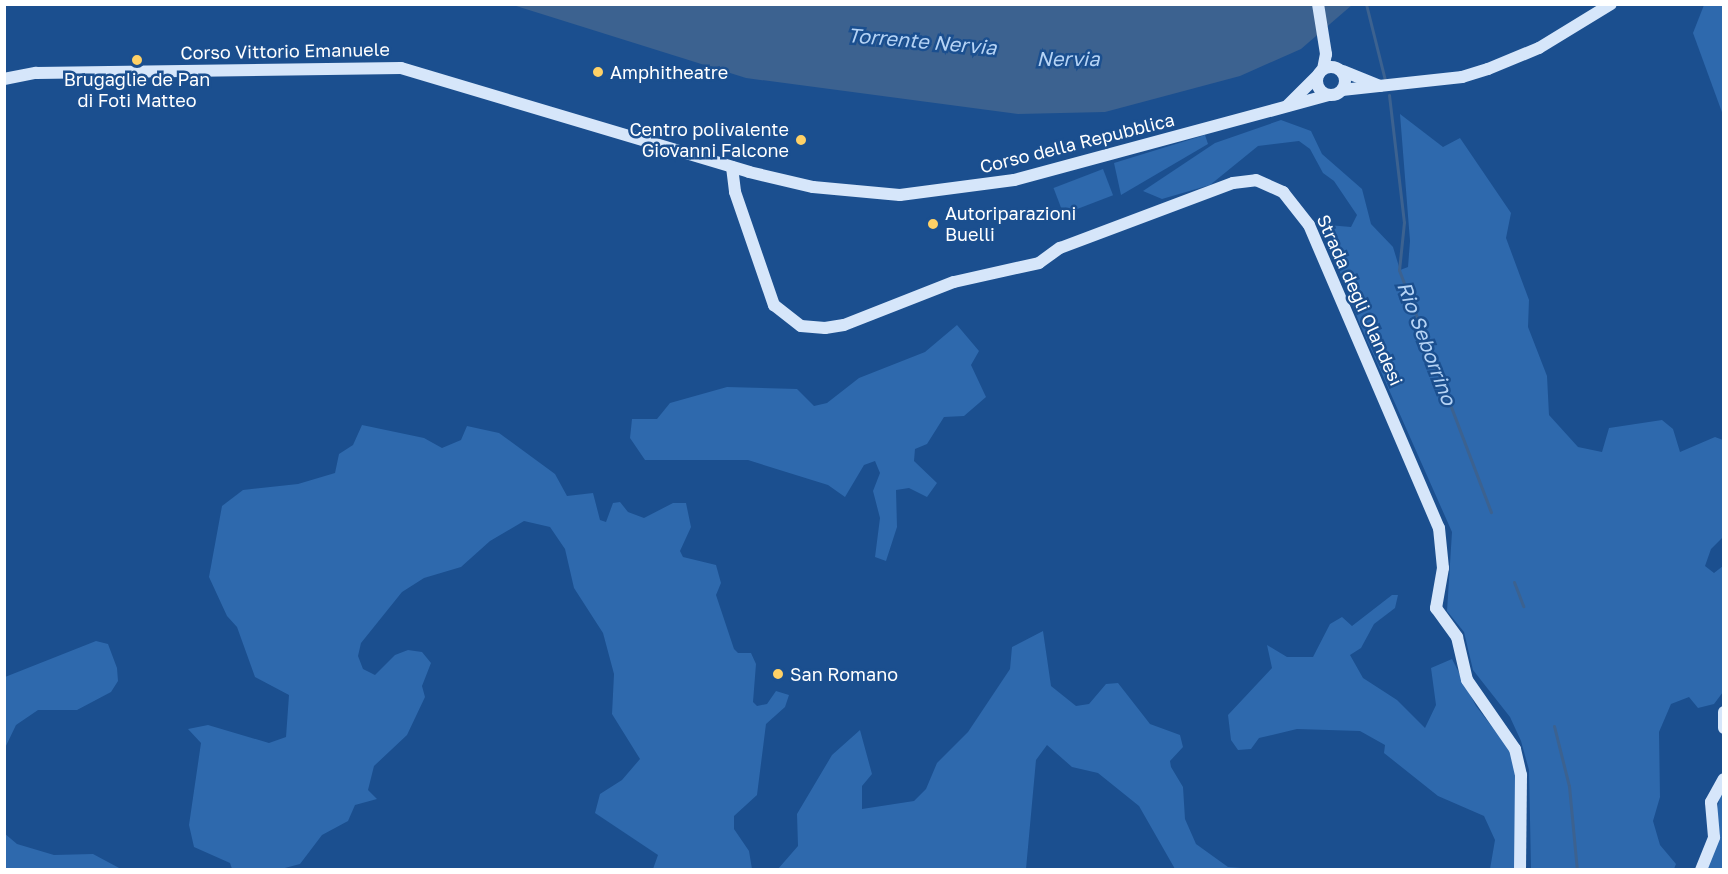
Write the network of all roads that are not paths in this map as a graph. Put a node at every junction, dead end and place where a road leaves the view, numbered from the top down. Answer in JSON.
{"nodes":[{"id":1,"x":1318,"y":4,"type":"edge"},
{"id":2,"x":1323,"y":4,"type":"edge"},
{"id":3,"x":1611,"y":4,"type":"edge"},
{"id":4,"x":1328,"y":54,"type":"junction"},
{"id":5,"x":1340,"y":69,"type":"junction"},
{"id":6,"x":1320,"y":72,"type":"junction"},
{"id":7,"x":4,"y":79,"type":"edge"},
{"id":8,"x":1384,"y":88,"type":"junction"},
{"id":9,"x":1342,"y":90,"type":"junction"},
{"id":10,"x":1329,"y":95,"type":"junction"},
{"id":11,"x":1286,"y":107,"type":"junction"},
{"id":12,"x":732,"y":167,"type":"junction"},
{"id":13,"x":1724,"y":712,"type":"edge"},
{"id":14,"x":1724,"y":728,"type":"edge"},
{"id":15,"x":1724,"y":779,"type":"edge"},
{"id":16,"x":1520,"y":870,"type":"edge"},
{"id":17,"x":1701,"y":870,"type":"edge"}],
"edges":[{"from":1,"to":4,"type":"main road"},
{"from":2,"to":4,"type":"main road"},
{"from":3,"to":8,"type":"main road"},
{"from":4,"to":5,"type":"main road"},
{"from":4,"to":6,"type":"main road"},
{"from":5,"to":6,"type":"main road"},
{"from":5,"to":8,"type":"main road"},
{"from":5,"to":9,"type":"main road"},
{"from":6,"to":10,"type":"main road"},
{"from":6,"to":11,"type":"main road","name":"Corso della Repubblica"},
{"from":7,"to":12,"type":"main road","name":"Corso Vittorio Emanuele"},
{"from":8,"to":9,"type":"main road"},
{"from":9,"to":10,"type":"main road","name":"Corso della Repubblica"},
{"from":10,"to":11,"type":"main road","name":"Corso della Repubblica"},
{"from":11,"to":12,"type":"main road","name":"Corso della Repubblica"},
{"from":12,"to":16,"type":"main road","name":"Strada degli Olandesi"},
{"from":13,"to":14,"type":"main road"},
{"from":15,"to":17,"type":"main road"}]}
